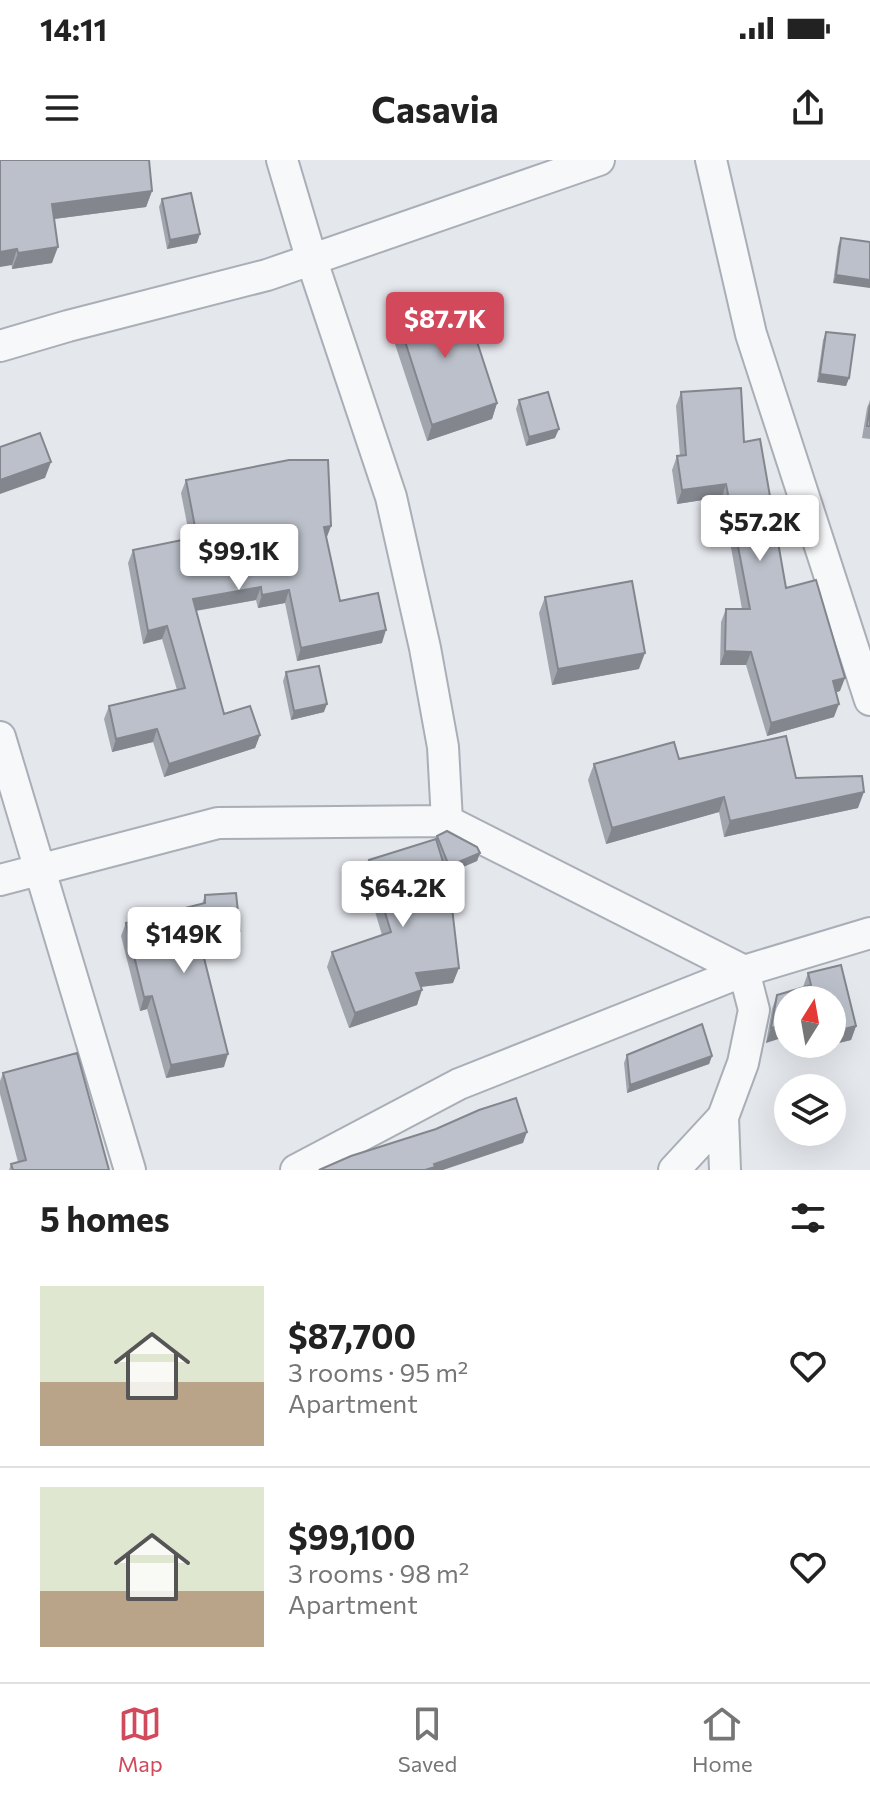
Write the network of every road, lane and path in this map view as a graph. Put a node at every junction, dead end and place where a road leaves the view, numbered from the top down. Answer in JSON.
{"nodes":[{"id":1,"x":282,"y":160,"type":"edge"},
{"id":2,"x":599,"y":160,"type":"edge"},
{"id":3,"x":711,"y":160,"type":"edge"},
{"id":4,"x":312,"y":261,"type":"junction"},
{"id":5,"x":0,"y":346,"type":"edge"},
{"id":6,"x":870,"y":700,"type":"edge"},
{"id":7,"x":0,"y":737,"type":"edge"},
{"id":8,"x":447,"y":821,"type":"junction"},
{"id":9,"x":41,"y":870,"type":"junction"},
{"id":10,"x":0,"y":880,"type":"edge"},
{"id":11,"x":870,"y":933,"type":"edge"},
{"id":12,"x":744,"y":971,"type":"junction"},
{"id":13,"x":723,"y":1117,"type":"junction"},
{"id":14,"x":130,"y":1170,"type":"edge"},
{"id":15,"x":296,"y":1170,"type":"edge"},
{"id":16,"x":674,"y":1170,"type":"edge"},
{"id":17,"x":725,"y":1170,"type":"edge"}],
"edges":[{"from":1,"to":4,"type":"street"},
{"from":2,"to":4,"type":"street"},
{"from":3,"to":6,"type":"street"},
{"from":4,"to":5,"type":"street"},
{"from":4,"to":8,"type":"street"},
{"from":7,"to":9,"type":"street"},
{"from":8,"to":9,"type":"street"},
{"from":8,"to":12,"type":"street"},
{"from":9,"to":10,"type":"street"},
{"from":9,"to":14,"type":"street"},
{"from":11,"to":12,"type":"street"},
{"from":12,"to":13,"type":"street"},
{"from":12,"to":15,"type":"street"},
{"from":13,"to":16,"type":"street"},
{"from":13,"to":17,"type":"street"}]}
